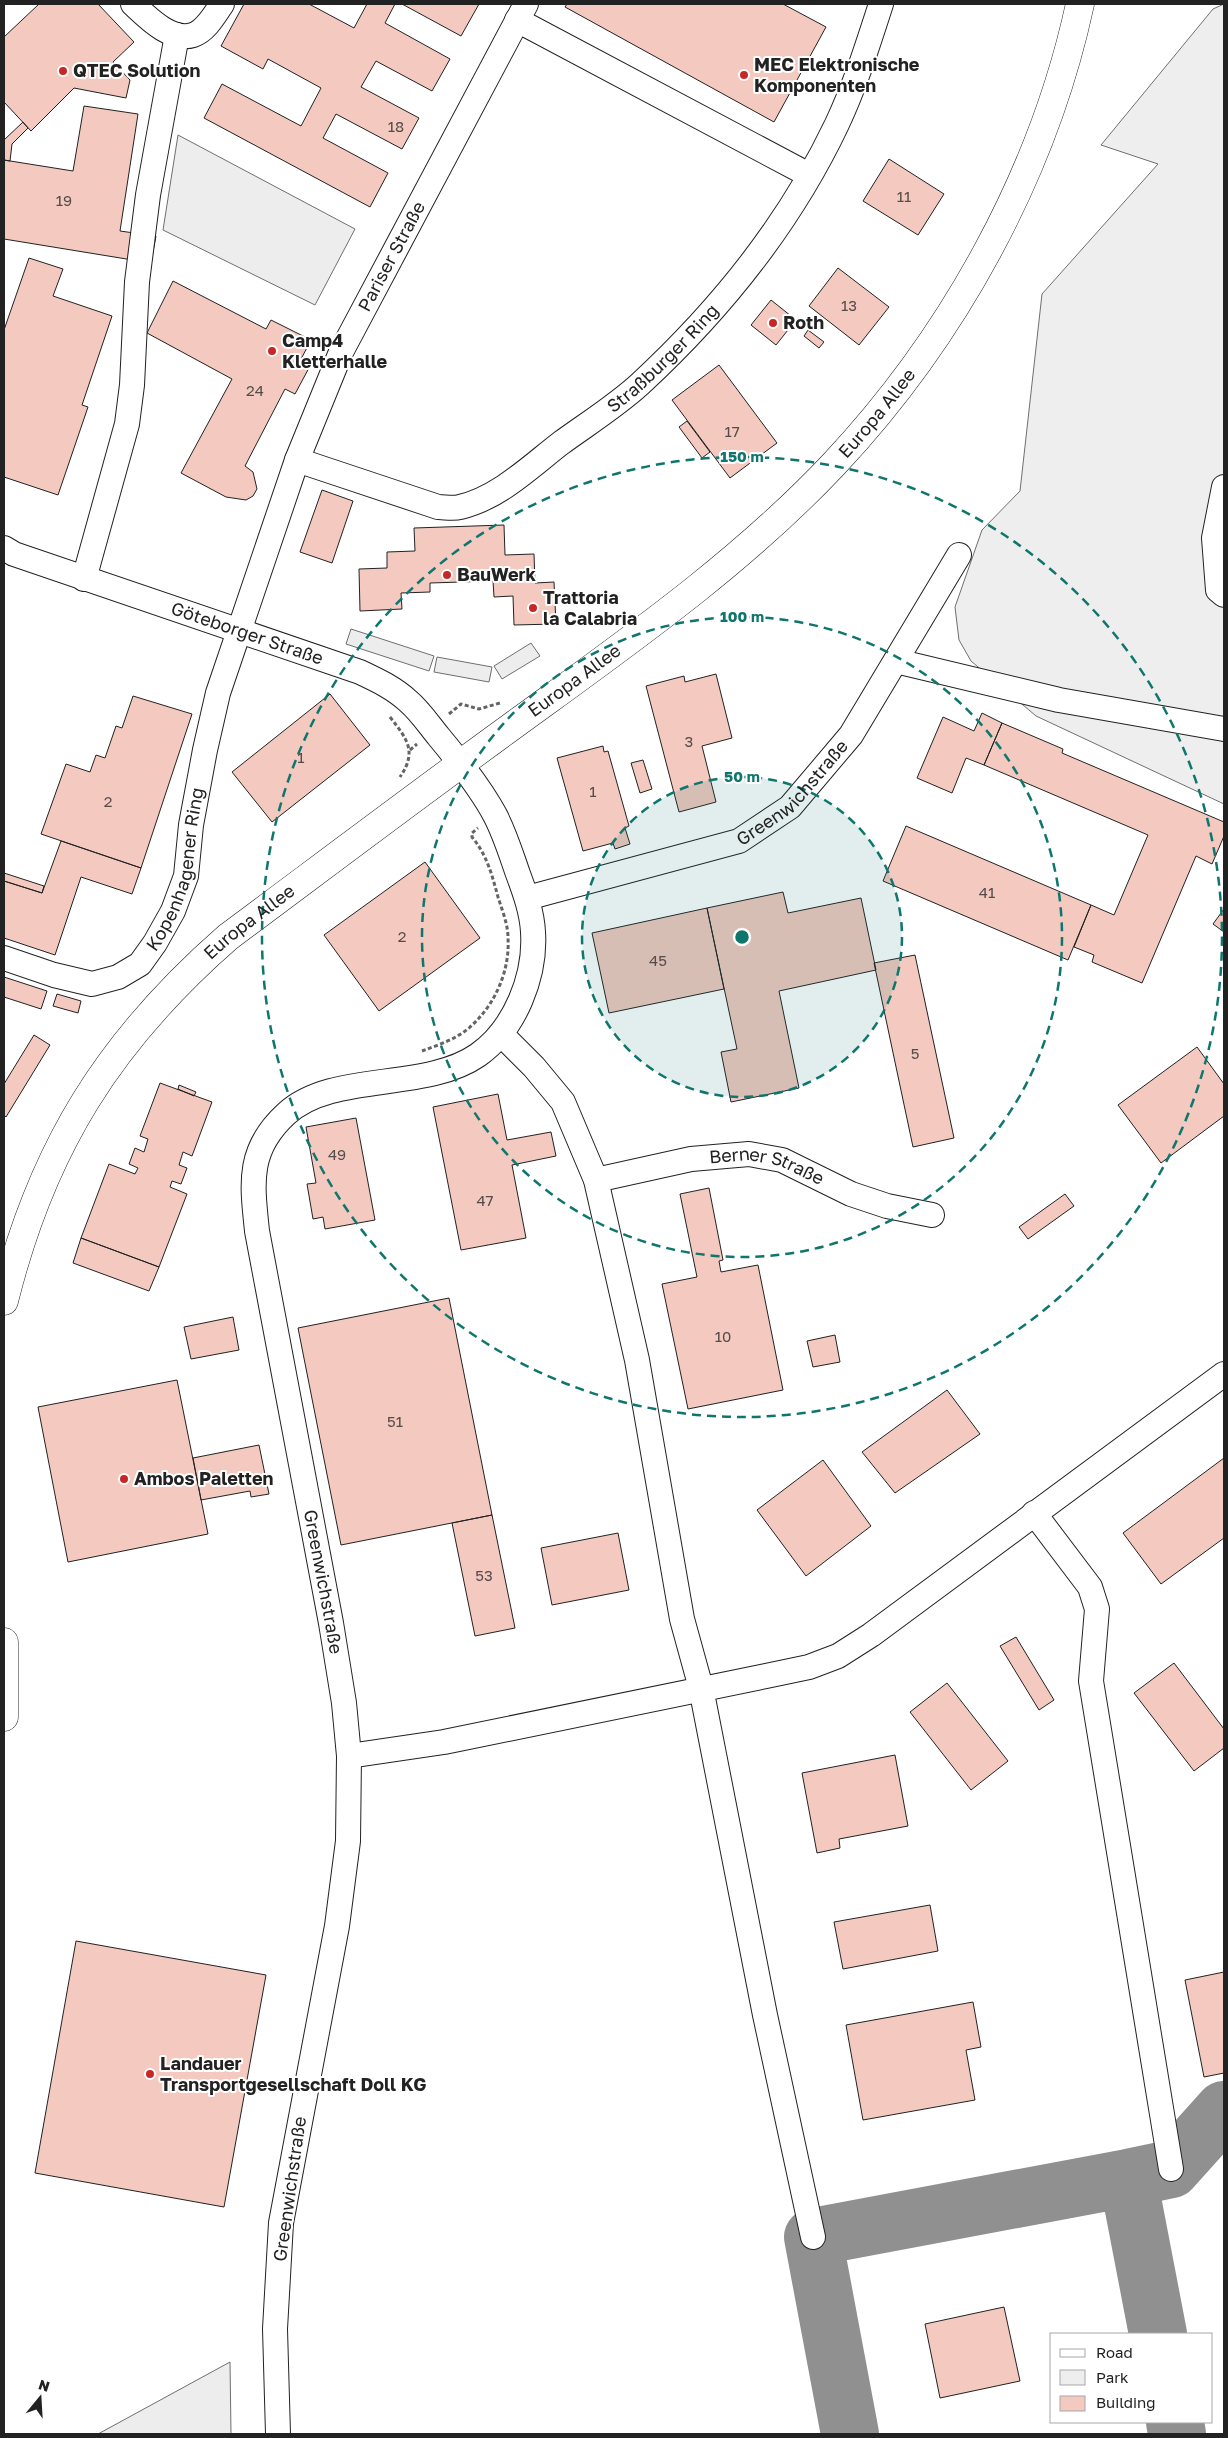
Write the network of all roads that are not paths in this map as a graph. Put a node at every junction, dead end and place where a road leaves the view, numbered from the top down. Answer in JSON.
{"nodes":[{"id":1,"x":133,"y":4,"type":"edge"},
{"id":2,"x":222,"y":4,"type":"edge"},
{"id":3,"x":881,"y":4,"type":"edge"},
{"id":4,"x":1080,"y":4,"type":"edge"},
{"id":5,"x":522,"y":12,"type":"edge"},
{"id":6,"x":177,"y":35,"type":"junction"},
{"id":7,"x":809,"y":175,"type":"junction"},
{"id":8,"x":297,"y":460,"type":"junction"},
{"id":9,"x":1224,"y":487,"type":"edge"},
{"id":10,"x":4,"y":548,"type":"edge"},
{"id":11,"x":959,"y":555,"type":"dead end"},
{"id":12,"x":84,"y":579,"type":"junction"},
{"id":13,"x":1224,"y":595,"type":"edge"},
{"id":14,"x":239,"y":631,"type":"junction"},
{"id":15,"x":896,"y":661,"type":"junction"},
{"id":16,"x":1224,"y":729,"type":"edge"},
{"id":17,"x":461,"y":763,"type":"junction"},
{"id":18,"x":527,"y":898,"type":"junction"},
{"id":19,"x":4,"y":958,"type":"edge"},
{"id":20,"x":502,"y":1034,"type":"junction"},
{"id":21,"x":596,"y":1180,"type":"junction"},
{"id":22,"x":932,"y":1216,"type":"dead end"},
{"id":23,"x":4,"y":1301,"type":"edge"},
{"id":24,"x":1224,"y":1374,"type":"edge"},
{"id":25,"x":1034,"y":1513,"type":"junction"},
{"id":26,"x":4,"y":1642,"type":"edge"},
{"id":27,"x":701,"y":1688,"type":"junction"},
{"id":28,"x":4,"y":1717,"type":"edge"},
{"id":29,"x":349,"y":1756,"type":"junction"},
{"id":30,"x":1171,"y":2169,"type":"dead end"},
{"id":31,"x":813,"y":2236,"type":"dead end"},
{"id":32,"x":278,"y":2434,"type":"edge"}],
"edges":[{"from":1,"to":6,"type":"street"},
{"from":2,"to":6,"type":"street"},
{"from":3,"to":7,"type":"street","name":"Straßburger Ring"},
{"from":4,"to":17,"type":"main road","name":"Europa Allee"},
{"from":5,"to":7,"type":"street"},
{"from":5,"to":8,"type":"street","name":"Pariser Straße"},
{"from":6,"to":12,"type":"street"},
{"from":7,"to":8,"type":"street","name":"Straßburger Ring"},
{"from":8,"to":14,"type":"street","name":"Pariser Straße"},
{"from":9,"to":13,"type":"street"},
{"from":10,"to":12,"type":"street","name":"Göteborger Straße"},
{"from":11,"to":15,"type":"street","name":"Greenwichstraße"},
{"from":12,"to":14,"type":"street","name":"Göteborger Straße"},
{"from":14,"to":17,"type":"street","name":"Göteborger Straße"},
{"from":14,"to":19,"type":"street","name":"Kopenhagener Ring"},
{"from":15,"to":16,"type":"street"},
{"from":15,"to":18,"type":"street","name":"Greenwichstraße"},
{"from":17,"to":18,"type":"street","name":"Greenwichstraße"},
{"from":17,"to":23,"type":"main road","name":"Europa Allee"},
{"from":18,"to":20,"type":"street","name":"Greenwichstraße"},
{"from":20,"to":21,"type":"street"},
{"from":20,"to":29,"type":"street","name":"Greenwichstraße"},
{"from":21,"to":22,"type":"street","name":"Berner Straße"},
{"from":21,"to":27,"type":"street"},
{"from":24,"to":25,"type":"street"},
{"from":25,"to":27,"type":"street"},
{"from":25,"to":30,"type":"street"},
{"from":26,"to":28,"type":"main road"},
{"from":27,"to":29,"type":"street"},
{"from":27,"to":31,"type":"street"},
{"from":29,"to":32,"type":"street","name":"Greenwichstraße"}]}
